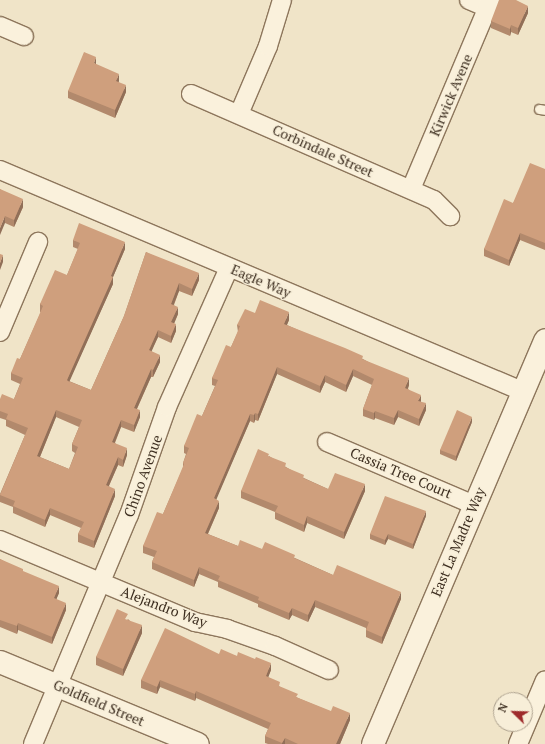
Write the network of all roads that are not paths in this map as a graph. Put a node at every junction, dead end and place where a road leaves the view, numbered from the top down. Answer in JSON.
{"nodes":[{"id":1,"x":282,"y":0,"type":"edge"},
{"id":2,"x":469,"y":0,"type":"edge"},
{"id":3,"x":490,"y":4,"type":"edge"},
{"id":4,"x":0,"y":26,"type":"edge"},
{"id":5,"x":24,"y":36,"type":"dead end"},
{"id":6,"x":191,"y":94,"type":"dead end"},
{"id":7,"x":239,"y":114,"type":"junction"},
{"id":8,"x":0,"y":170,"type":"edge"},
{"id":9,"x":411,"y":189,"type":"junction"},
{"id":10,"x":450,"y":216,"type":"dead end"},
{"id":11,"x":38,"y":242,"type":"dead end"},
{"id":12,"x":229,"y":268,"type":"junction"},
{"id":13,"x":5,"y":308,"type":"edge"},
{"id":14,"x":0,"y":332,"type":"edge"},
{"id":15,"x":545,"y":340,"type":"edge"},
{"id":16,"x":522,"y":392,"type":"junction"},
{"id":17,"x":327,"y":442,"type":"dead end"},
{"id":18,"x":474,"y":505,"type":"junction"},
{"id":19,"x":0,"y":540,"type":"edge"},
{"id":20,"x":101,"y":582,"type":"junction"},
{"id":21,"x":0,"y":662,"type":"edge"},
{"id":22,"x":329,"y":670,"type":"dead end"},
{"id":23,"x":545,"y":680,"type":"edge"},
{"id":24,"x":57,"y":685,"type":"junction"},
{"id":25,"x":33,"y":744,"type":"edge"},
{"id":26,"x":198,"y":744,"type":"edge"},
{"id":27,"x":372,"y":744,"type":"edge"},
{"id":28,"x":518,"y":744,"type":"edge"}],
"edges":[{"from":1,"to":7,"type":"street"},
{"from":2,"to":3,"type":"street"},
{"from":3,"to":9,"type":"street","name":"Kirwick Avene"},
{"from":4,"to":5,"type":"street"},
{"from":6,"to":7,"type":"street","name":"Corbindale Street"},
{"from":7,"to":9,"type":"street","name":"Corbindale Street"},
{"from":8,"to":12,"type":"street","name":"Eagle Way"},
{"from":9,"to":10,"type":"street","name":"Corbindale Street"},
{"from":11,"to":13,"type":"street"},
{"from":12,"to":16,"type":"street","name":"Eagle Way"},
{"from":12,"to":20,"type":"street","name":"Chino Avenue"},
{"from":13,"to":14,"type":"street"},
{"from":15,"to":16,"type":"street","name":"East La Madre Way"},
{"from":16,"to":18,"type":"street","name":"East La Madre Way"},
{"from":17,"to":18,"type":"street","name":"Cassia Tree Court"},
{"from":18,"to":27,"type":"street","name":"East La Madre Way"},
{"from":19,"to":20,"type":"street","name":"Alejandro Way"},
{"from":20,"to":22,"type":"street","name":"Alejandro Way"},
{"from":20,"to":24,"type":"street","name":"Chino Avenue"},
{"from":21,"to":24,"type":"street","name":"Goldfield Street"},
{"from":23,"to":28,"type":"street"},
{"from":24,"to":25,"type":"street","name":"Chino Avenue"},
{"from":24,"to":26,"type":"street","name":"Goldfield Street"}]}
